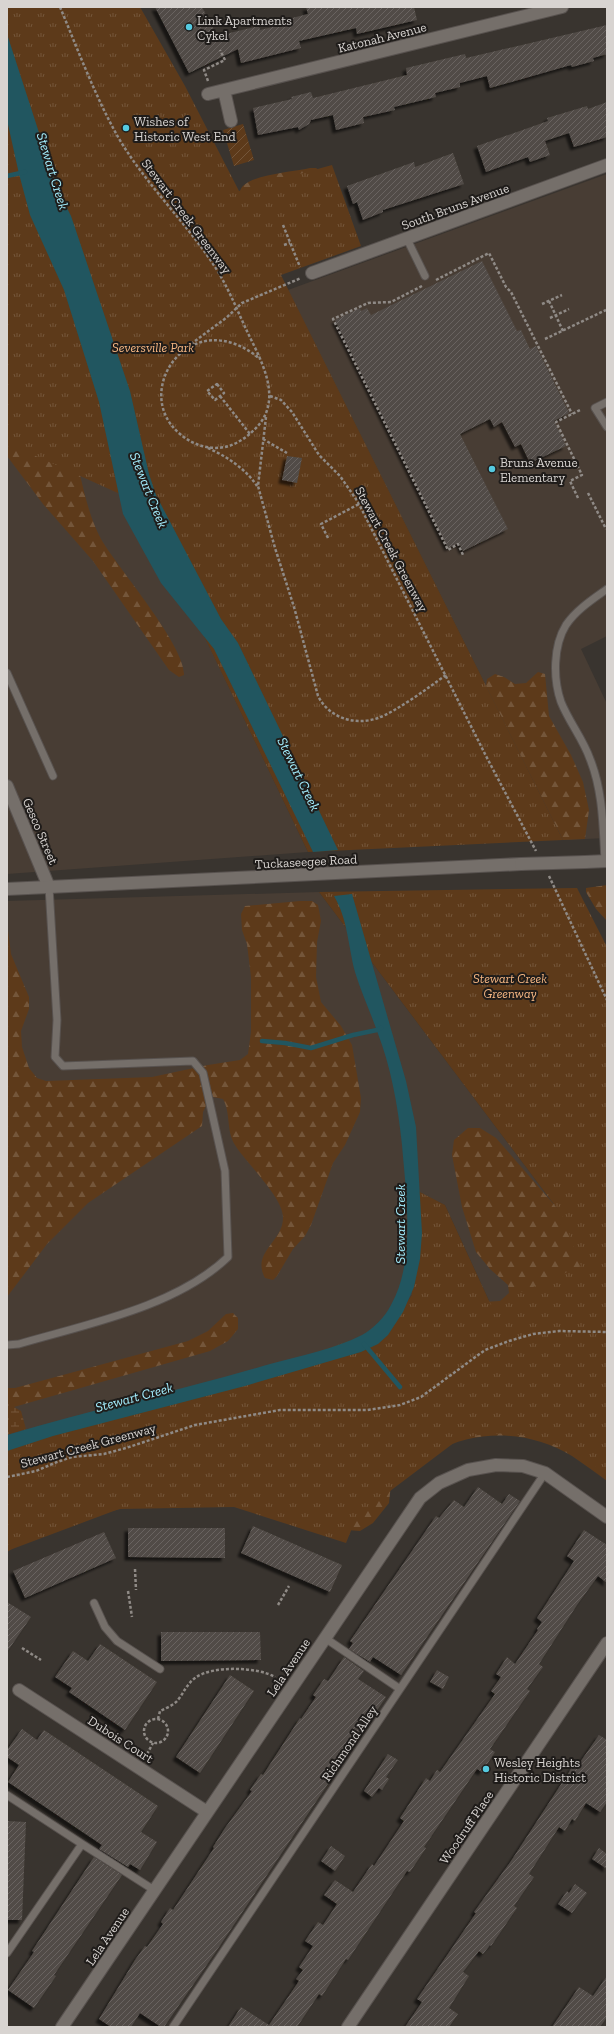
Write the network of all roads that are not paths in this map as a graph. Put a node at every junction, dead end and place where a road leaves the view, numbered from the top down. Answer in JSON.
{"nodes":[{"id":1,"x":562,"y":7,"type":"edge"},
{"id":2,"x":231,"y":121,"type":"dead end"},
{"id":3,"x":607,"y":165,"type":"edge"},
{"id":4,"x":407,"y":239,"type":"junction"},
{"id":5,"x":307,"y":272,"type":"road end"},
{"id":6,"x":425,"y":276,"type":"dead end"},
{"id":7,"x":607,"y":402,"type":"edge"},
{"id":8,"x":607,"y":427,"type":"edge"},
{"id":9,"x":607,"y":589,"type":"edge"},
{"id":10,"x":7,"y":673,"type":"edge"},
{"id":11,"x":53,"y":776,"type":"dead end"},
{"id":12,"x":7,"y":786,"type":"edge"},
{"id":13,"x":606,"y":861,"type":"edge"},
{"id":14,"x":49,"y":887,"type":"junction"},
{"id":15,"x":7,"y":889,"type":"edge"},
{"id":16,"x":7,"y":1345,"type":"edge"},
{"id":17,"x":545,"y":1473,"type":"junction"},
{"id":18,"x":607,"y":1517,"type":"edge"},
{"id":19,"x":94,"y":1603,"type":"dead end"},
{"id":20,"x":325,"y":1638,"type":"junction"},
{"id":21,"x":607,"y":1643,"type":"edge"},
{"id":22,"x":160,"y":1669,"type":"dead end"},
{"id":23,"x":400,"y":1689,"type":"junction"},
{"id":24,"x":20,"y":1690,"type":"dead end"},
{"id":25,"x":7,"y":1795,"type":"edge"},
{"id":26,"x":207,"y":1812,"type":"junction"},
{"id":27,"x":82,"y":1844,"type":"junction"},
{"id":28,"x":154,"y":1890,"type":"junction"},
{"id":29,"x":7,"y":1953,"type":"edge"},
{"id":30,"x":62,"y":2027,"type":"edge"},
{"id":31,"x":173,"y":2027,"type":"edge"},
{"id":32,"x":348,"y":2027,"type":"edge"}],
"edges":[{"from":1,"to":2,"type":"street","name":"Katonah Avenue"},
{"from":3,"to":4,"type":"street","name":"South Bruns Avenue"},
{"from":4,"to":5,"type":"street","name":"South Bruns Avenue"},
{"from":4,"to":6,"type":"lane"},
{"from":7,"to":8,"type":"lane"},
{"from":9,"to":13,"type":"lane"},
{"from":10,"to":11,"type":"lane"},
{"from":12,"to":14,"type":"street","name":"Gesco Street"},
{"from":13,"to":14,"type":"street","name":"Tuckaseegee Road","bridge":true},
{"from":14,"to":15,"type":"street","name":"Tuckaseegee Road"},
{"from":14,"to":16,"type":"lane"},
{"from":17,"to":18,"type":"street","name":"Lela Avenue"},
{"from":17,"to":20,"type":"street","name":"Lela Avenue"},
{"from":17,"to":23,"type":"lane","name":"Richmond Alley"},
{"from":19,"to":22,"type":"lane"},
{"from":20,"to":23,"type":"lane"},
{"from":20,"to":26,"type":"street","name":"Lela Avenue"},
{"from":21,"to":32,"type":"street","name":"Woodruff Place"},
{"from":23,"to":31,"type":"lane","name":"Richmond Alley"},
{"from":24,"to":26,"type":"street","name":"Dubois Court"},
{"from":25,"to":27,"type":"lane"},
{"from":26,"to":28,"type":"street","name":"Lela Avenue"},
{"from":27,"to":28,"type":"lane"},
{"from":27,"to":29,"type":"lane"},
{"from":28,"to":30,"type":"street","name":"Lela Avenue"}]}
